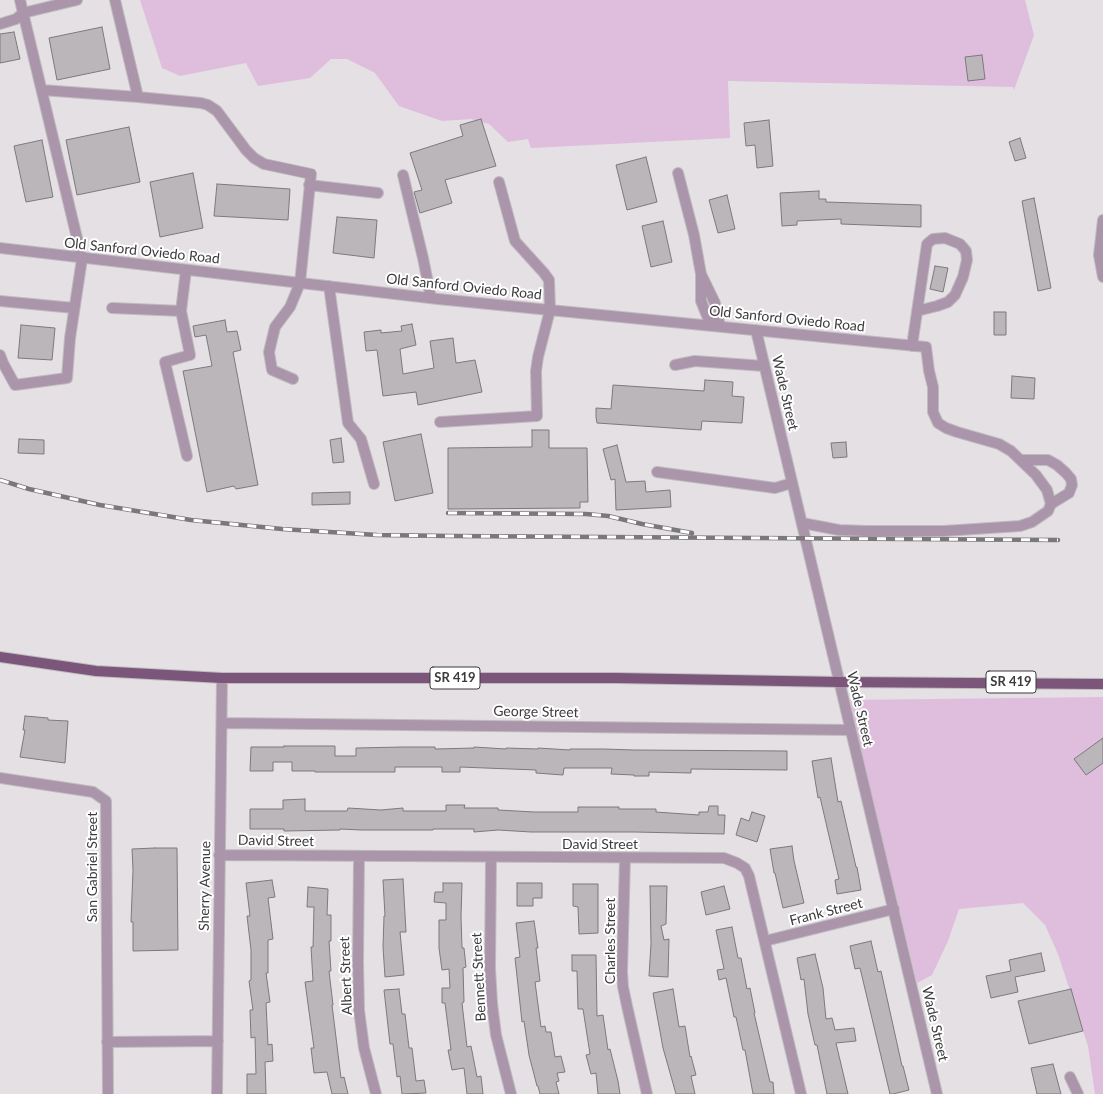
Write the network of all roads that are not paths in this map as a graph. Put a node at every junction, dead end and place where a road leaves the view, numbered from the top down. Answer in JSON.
{"nodes":[{"id":1,"x":20,"y":0,"type":"edge"},
{"id":2,"x":77,"y":0,"type":"edge"},
{"id":3,"x":115,"y":0,"type":"edge"},
{"id":4,"x":23,"y":12,"type":"junction"},
{"id":5,"x":0,"y":24,"type":"edge"},
{"id":6,"x":42,"y":90,"type":"junction"},
{"id":7,"x":138,"y":97,"type":"junction"},
{"id":8,"x":678,"y":173,"type":"dead end"},
{"id":9,"x":403,"y":175,"type":"dead end"},
{"id":10,"x":499,"y":182,"type":"dead end"},
{"id":11,"x":309,"y":185,"type":"junction"},
{"id":12,"x":378,"y":193,"type":"dead end"},
{"id":13,"x":1103,"y":220,"type":"edge"},
{"id":14,"x":0,"y":248,"type":"edge"},
{"id":15,"x":82,"y":259,"type":"junction"},
{"id":16,"x":186,"y":270,"type":"junction"},
{"id":17,"x":1103,"y":277,"type":"edge"},
{"id":18,"x":300,"y":283,"type":"junction"},
{"id":19,"x":329,"y":286,"type":"junction"},
{"id":20,"x":431,"y":298,"type":"junction"},
{"id":21,"x":0,"y":301,"type":"edge"},
{"id":22,"x":74,"y":308,"type":"junction"},
{"id":23,"x":112,"y":308,"type":"dead end"},
{"id":24,"x":550,"y":310,"type":"junction"},
{"id":25,"x":180,"y":311,"type":"junction"},
{"id":26,"x":917,"y":311,"type":"junction"},
{"id":27,"x":716,"y":326,"type":"junction"},
{"id":28,"x":756,"y":330,"type":"junction"},
{"id":29,"x":912,"y":346,"type":"junction"},
{"id":30,"x":0,"y":355,"type":"edge"},
{"id":31,"x":675,"y":364,"type":"dead end"},
{"id":32,"x":764,"y":366,"type":"junction"},
{"id":33,"x":292,"y":379,"type":"dead end"},
{"id":34,"x":440,"y":422,"type":"dead end"},
{"id":35,"x":187,"y":456,"type":"dead end"},
{"id":36,"x":1021,"y":460,"type":"junction"},
{"id":37,"x":657,"y":472,"type":"dead end"},
{"id":38,"x":792,"y":483,"type":"junction"},
{"id":39,"x":374,"y":484,"type":"dead end"},
{"id":40,"x":1051,"y":504,"type":"junction"},
{"id":41,"x":802,"y":524,"type":"junction"},
{"id":42,"x":0,"y":657,"type":"edge"},
{"id":43,"x":222,"y":678,"type":"junction"},
{"id":44,"x":839,"y":682,"type":"junction"},
{"id":45,"x":1103,"y":684,"type":"edge"},
{"id":46,"x":222,"y":723,"type":"junction"},
{"id":47,"x":850,"y":730,"type":"junction"},
{"id":48,"x":0,"y":778,"type":"edge"},
{"id":49,"x":219,"y":855,"type":"junction"},
{"id":50,"x":359,"y":856,"type":"junction"},
{"id":51,"x":491,"y":858,"type":"junction"},
{"id":52,"x":625,"y":858,"type":"junction"},
{"id":53,"x":894,"y":909,"type":"junction"},
{"id":54,"x":765,"y":941,"type":"junction"},
{"id":55,"x":218,"y":1041,"type":"junction"},
{"id":56,"x":107,"y":1042,"type":"junction"},
{"id":57,"x":1070,"y":1077,"type":"dead end"},
{"id":58,"x":108,"y":1094,"type":"edge"},
{"id":59,"x":217,"y":1094,"type":"edge"},
{"id":60,"x":376,"y":1094,"type":"edge"},
{"id":61,"x":511,"y":1094,"type":"edge"},
{"id":62,"x":647,"y":1094,"type":"edge"},
{"id":63,"x":800,"y":1094,"type":"edge"},
{"id":64,"x":937,"y":1094,"type":"edge"},
{"id":65,"x":1078,"y":1094,"type":"edge"}],
"edges":[{"from":1,"to":4,"type":"street"},
{"from":2,"to":4,"type":"street"},
{"from":3,"to":7,"type":"street"},
{"from":4,"to":5,"type":"street"},
{"from":4,"to":6,"type":"street"},
{"from":6,"to":7,"type":"street"},
{"from":6,"to":15,"type":"street"},
{"from":7,"to":11,"type":"street"},
{"from":8,"to":27,"type":"street"},
{"from":9,"to":20,"type":"street"},
{"from":10,"to":24,"type":"street"},
{"from":11,"to":12,"type":"street"},
{"from":11,"to":18,"type":"street"},
{"from":13,"to":17,"type":"street"},
{"from":14,"to":15,"type":"street","name":"Old Sanford Oviedo Road"},
{"from":15,"to":16,"type":"street","name":"Old Sanford Oviedo Road"},
{"from":15,"to":22,"type":"street"},
{"from":16,"to":18,"type":"street","name":"Old Sanford Oviedo Road"},
{"from":16,"to":25,"type":"street"},
{"from":18,"to":19,"type":"street","name":"Old Sanford Oviedo Road"},
{"from":18,"to":33,"type":"street"},
{"from":19,"to":20,"type":"street","name":"Old Sanford Oviedo Road"},
{"from":19,"to":39,"type":"street"},
{"from":20,"to":24,"type":"street","name":"Old Sanford Oviedo Road"},
{"from":21,"to":22,"type":"street"},
{"from":22,"to":30,"type":"street"},
{"from":23,"to":25,"type":"street"},
{"from":24,"to":27,"type":"street","name":"Old Sanford Oviedo Road"},
{"from":24,"to":34,"type":"street"},
{"from":25,"to":35,"type":"street"},
{"from":26,"to":26,"type":"street"},
{"from":26,"to":29,"type":"street"},
{"from":27,"to":28,"type":"street","name":"Old Sanford Oviedo Road"},
{"from":28,"to":29,"type":"street","name":"Old Sanford Oviedo Road"},
{"from":28,"to":32,"type":"street","name":"Wade Street"},
{"from":29,"to":36,"type":"street","name":"Old Sanford Oviedo Road"},
{"from":31,"to":32,"type":"street"},
{"from":32,"to":38,"type":"street","name":"Wade Street"},
{"from":36,"to":40,"type":"street"},
{"from":36,"to":40,"type":"street"},
{"from":37,"to":38,"type":"street"},
{"from":38,"to":41,"type":"street","name":"Wade Street"},
{"from":40,"to":41,"type":"street"},
{"from":41,"to":44,"type":"street","name":"Wade Street"},
{"from":42,"to":43,"type":"main road","number":"SR 419"},
{"from":43,"to":44,"type":"main road","number":"SR 419"},
{"from":43,"to":46,"type":"street","name":"Sherry Avenue"},
{"from":44,"to":45,"type":"main road","number":"SR 419"},
{"from":44,"to":47,"type":"street","name":"Wade Street"},
{"from":46,"to":47,"type":"street","name":"George Street"},
{"from":46,"to":49,"type":"street","name":"Sherry Avenue"},
{"from":47,"to":53,"type":"street","name":"Wade Street"},
{"from":48,"to":56,"type":"street","name":"San Gabriel Street"},
{"from":49,"to":50,"type":"street","name":"David Street"},
{"from":49,"to":55,"type":"street","name":"Sherry Avenue"},
{"from":50,"to":51,"type":"street","name":"David Street"},
{"from":50,"to":60,"type":"street","name":"Albert Street"},
{"from":51,"to":52,"type":"street","name":"David Street"},
{"from":51,"to":61,"type":"street","name":"Bennett Street"},
{"from":52,"to":54,"type":"street","name":"David Street"},
{"from":52,"to":62,"type":"street","name":"Charles Street"},
{"from":53,"to":54,"type":"street","name":"Frank Street"},
{"from":53,"to":64,"type":"street","name":"Wade Street"},
{"from":54,"to":63,"type":"street","name":"David Street"},
{"from":55,"to":56,"type":"street"},
{"from":55,"to":59,"type":"street","name":"Sherry Avenue"},
{"from":56,"to":58,"type":"street","name":"San Gabriel Street"},
{"from":57,"to":65,"type":"street"}]}
